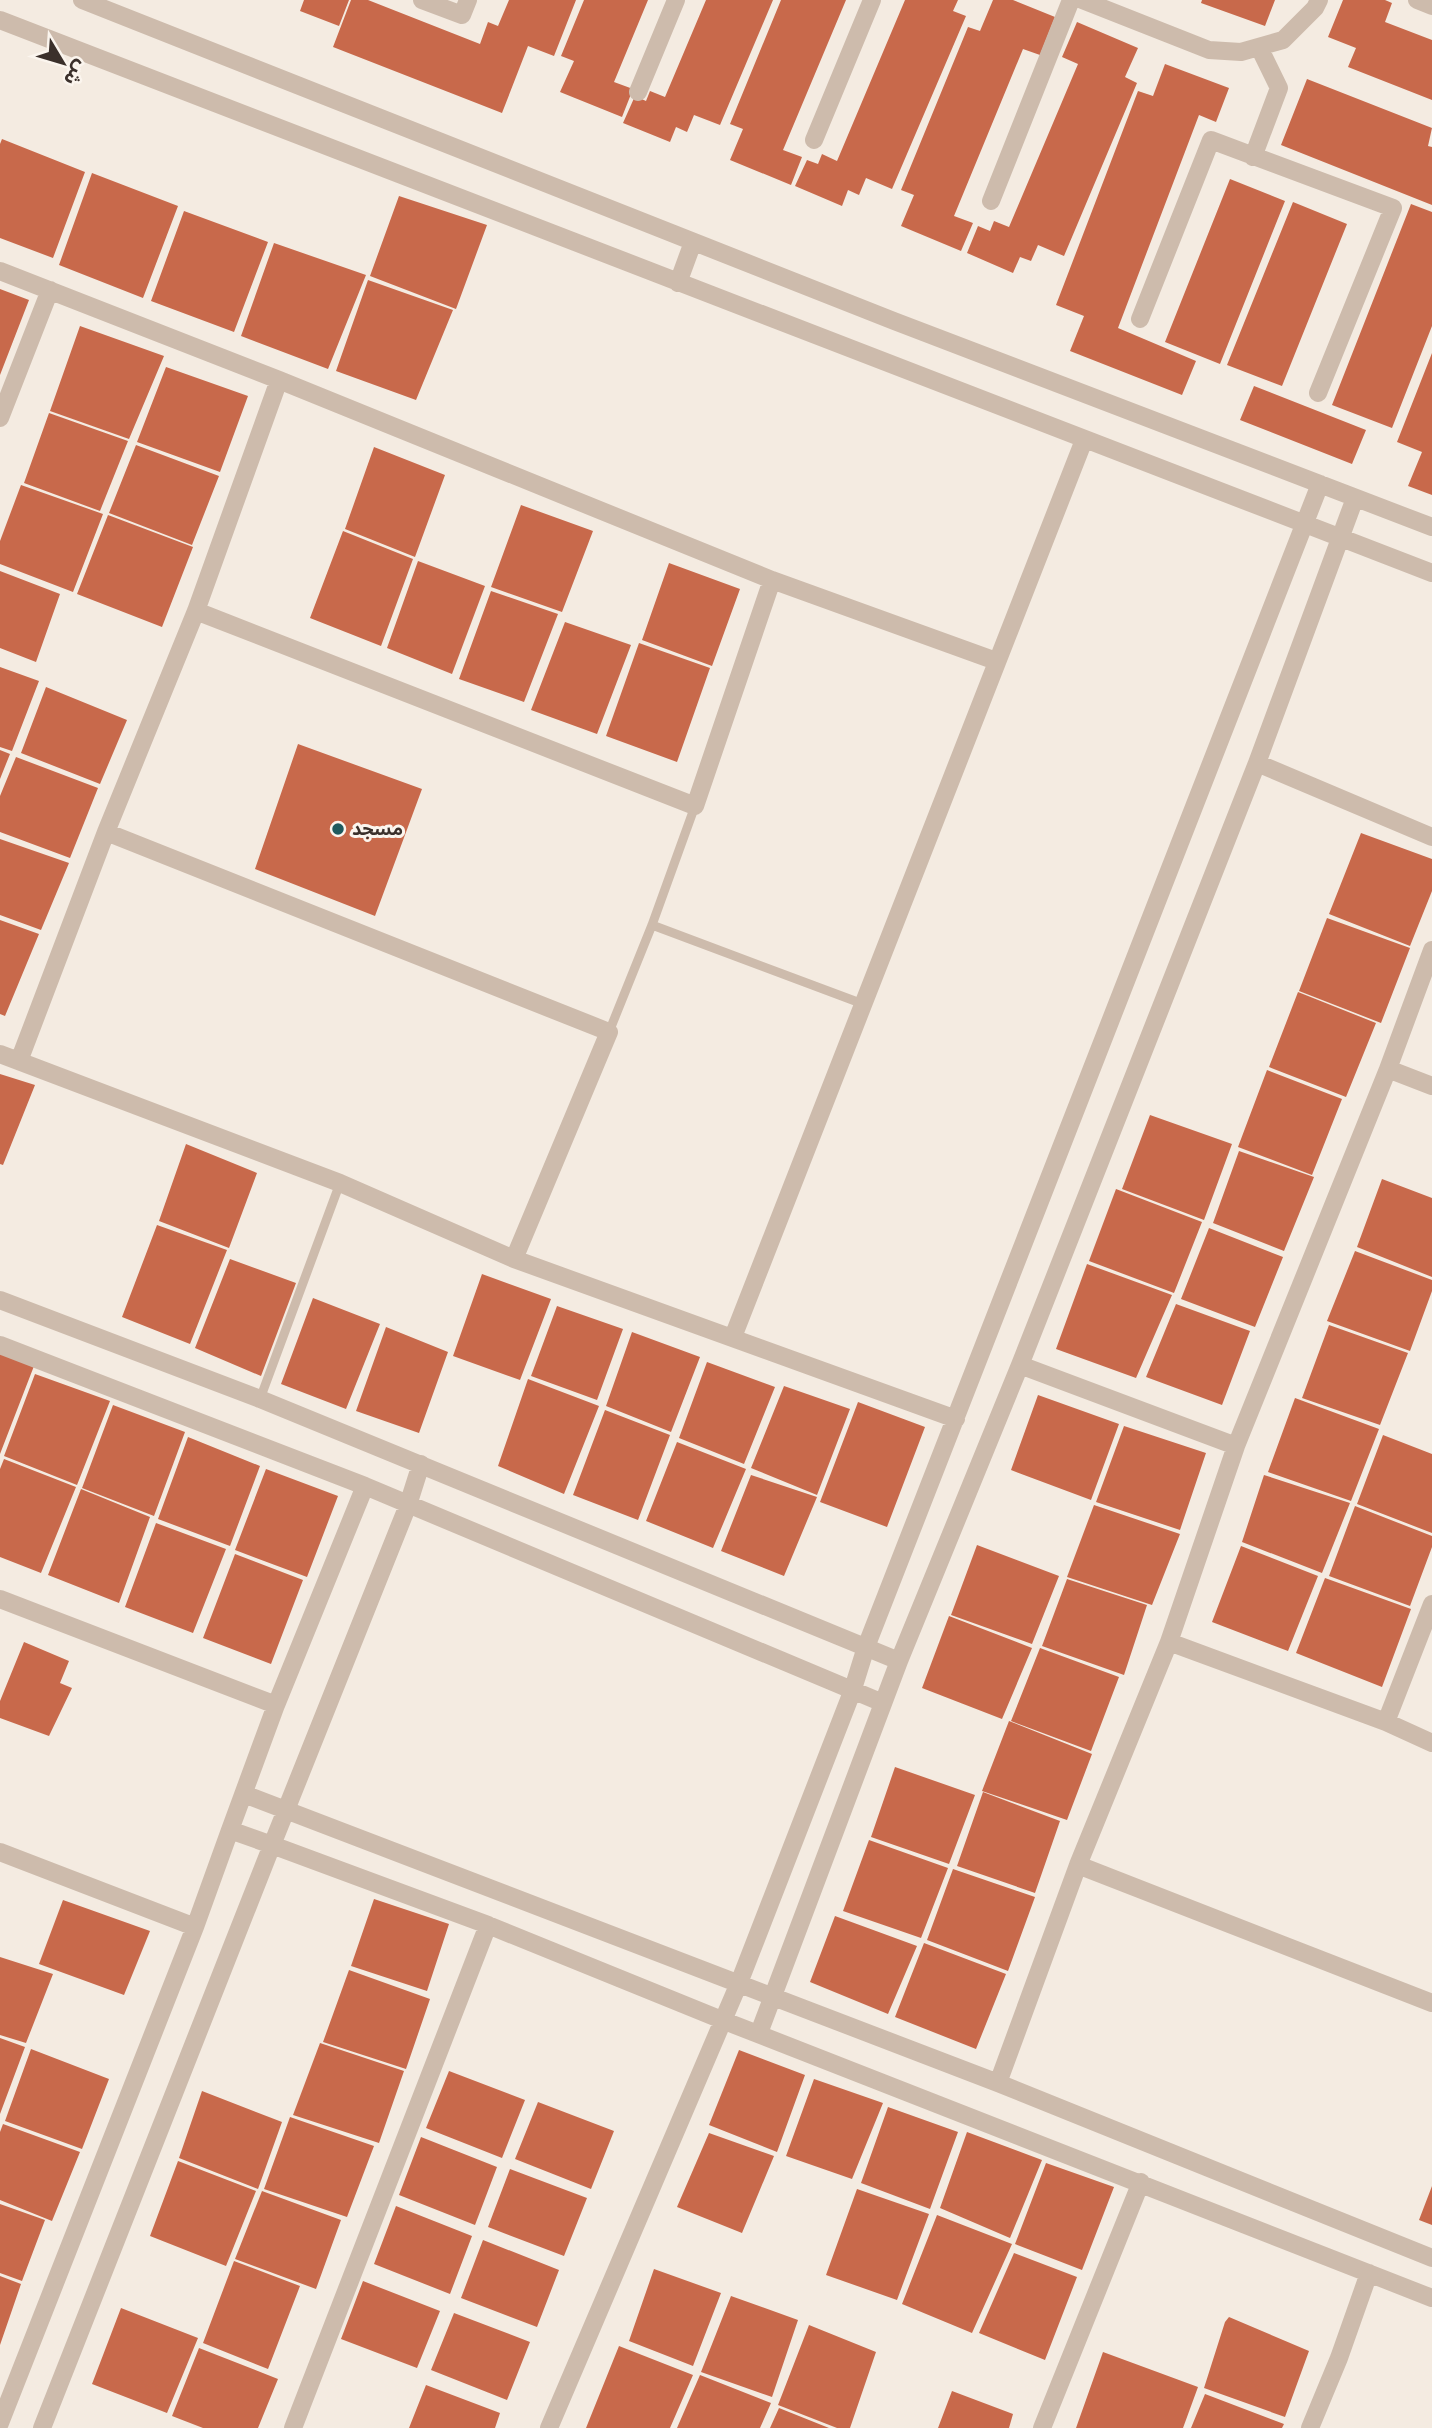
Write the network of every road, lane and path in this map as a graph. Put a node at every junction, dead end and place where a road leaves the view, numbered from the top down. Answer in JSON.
{"nodes":[{"id":1,"x":82,"y":0,"type":"edge"},
{"id":2,"x":422,"y":0,"type":"edge"},
{"id":3,"x":468,"y":0,"type":"edge"},
{"id":4,"x":676,"y":0,"type":"edge"},
{"id":5,"x":872,"y":0,"type":"edge"},
{"id":6,"x":1071,"y":0,"type":"edge"},
{"id":7,"x":1082,"y":0,"type":"edge"},
{"id":8,"x":1319,"y":0,"type":"edge"},
{"id":9,"x":1417,"y":0,"type":"edge"},
{"id":10,"x":1432,"y":6,"type":"edge"},
{"id":11,"x":0,"y":20,"type":"edge"},
{"id":12,"x":1259,"y":47,"type":"junction"},
{"id":13,"x":638,"y":92,"type":"dead end"},
{"id":14,"x":814,"y":140,"type":"dead end"},
{"id":15,"x":1253,"y":157,"type":"junction"},
{"id":16,"x":990,"y":201,"type":"dead end"},
{"id":17,"x":693,"y":242,"type":"junction"},
{"id":18,"x":0,"y":271,"type":"edge"},
{"id":19,"x":678,"y":283,"type":"junction"},
{"id":20,"x":50,"y":290,"type":"junction"},
{"id":21,"x":1140,"y":319,"type":"dead end"},
{"id":22,"x":279,"y":380,"type":"junction"},
{"id":23,"x":1318,"y":393,"type":"dead end"},
{"id":24,"x":0,"y":418,"type":"edge"},
{"id":25,"x":1084,"y":440,"type":"junction"},
{"id":26,"x":1320,"y":484,"type":"junction"},
{"id":27,"x":1355,"y":498,"type":"junction"},
{"id":28,"x":1304,"y":523,"type":"junction"},
{"id":29,"x":1432,"y":527,"type":"edge"},
{"id":30,"x":1339,"y":537,"type":"junction"},
{"id":31,"x":1432,"y":573,"type":"edge"},
{"id":32,"x":772,"y":580,"type":"junction"},
{"id":33,"x":196,"y":611,"type":"junction"},
{"id":34,"x":996,"y":661,"type":"junction"},
{"id":35,"x":1257,"y":763,"type":"junction"},
{"id":36,"x":695,"y":806,"type":"junction"},
{"id":37,"x":106,"y":832,"type":"junction"},
{"id":38,"x":1432,"y":837,"type":"edge"},
{"id":39,"x":652,"y":925,"type":"junction"},
{"id":40,"x":1432,"y":950,"type":"edge"},
{"id":41,"x":863,"y":1004,"type":"junction"},
{"id":42,"x":609,"y":1032,"type":"junction"},
{"id":43,"x":0,"y":1054,"type":"edge"},
{"id":44,"x":19,"y":1061,"type":"junction"},
{"id":45,"x":1388,"y":1069,"type":"junction"},
{"id":46,"x":1432,"y":1086,"type":"edge"},
{"id":47,"x":340,"y":1183,"type":"junction"},
{"id":48,"x":514,"y":1259,"type":"junction"},
{"id":49,"x":0,"y":1300,"type":"edge"},
{"id":50,"x":733,"y":1337,"type":"junction"},
{"id":51,"x":0,"y":1345,"type":"edge"},
{"id":52,"x":1020,"y":1365,"type":"junction"},
{"id":53,"x":260,"y":1399,"type":"junction"},
{"id":54,"x":956,"y":1419,"type":"junction"},
{"id":55,"x":1236,"y":1446,"type":"junction"},
{"id":56,"x":421,"y":1464,"type":"junction"},
{"id":57,"x":365,"y":1486,"type":"junction"},
{"id":58,"x":408,"y":1505,"type":"junction"},
{"id":59,"x":0,"y":1599,"type":"edge"},
{"id":60,"x":1432,"y":1604,"type":"edge"},
{"id":61,"x":1169,"y":1642,"type":"junction"},
{"id":62,"x":866,"y":1647,"type":"junction"},
{"id":63,"x":899,"y":1661,"type":"junction"},
{"id":64,"x":852,"y":1692,"type":"junction"},
{"id":65,"x":883,"y":1703,"type":"junction"},
{"id":66,"x":276,"y":1705,"type":"junction"},
{"id":67,"x":1386,"y":1722,"type":"junction"},
{"id":68,"x":1432,"y":1743,"type":"edge"},
{"id":69,"x":244,"y":1794,"type":"junction"},
{"id":70,"x":287,"y":1810,"type":"junction"},
{"id":71,"x":230,"y":1830,"type":"junction"},
{"id":72,"x":272,"y":1845,"type":"junction"},
{"id":73,"x":0,"y":1852,"type":"edge"},
{"id":74,"x":1078,"y":1865,"type":"junction"},
{"id":75,"x":488,"y":1925,"type":"junction"},
{"id":76,"x":195,"y":1927,"type":"junction"},
{"id":77,"x":738,"y":1983,"type":"junction"},
{"id":78,"x":775,"y":1996,"type":"junction"},
{"id":79,"x":1432,"y":2003,"type":"edge"},
{"id":80,"x":722,"y":2020,"type":"junction"},
{"id":81,"x":759,"y":2034,"type":"junction"},
{"id":82,"x":998,"y":2083,"type":"junction"},
{"id":83,"x":1141,"y":2182,"type":"junction"},
{"id":84,"x":1432,"y":2258,"type":"edge"},
{"id":85,"x":1368,"y":2273,"type":"junction"},
{"id":86,"x":1432,"y":2298,"type":"edge"},
{"id":87,"x":6,"y":2392,"type":"edge"},
{"id":88,"x":0,"y":2423,"type":"edge"},
{"id":89,"x":42,"y":2428,"type":"edge"},
{"id":90,"x":293,"y":2428,"type":"edge"},
{"id":91,"x":549,"y":2428,"type":"edge"},
{"id":92,"x":1042,"y":2428,"type":"edge"},
{"id":93,"x":1310,"y":2428,"type":"edge"}],
"edges":[{"from":1,"to":17,"type":"street"},
{"from":2,"to":3,"type":"street"},
{"from":4,"to":13,"type":"street"},
{"from":5,"to":14,"type":"street"},
{"from":6,"to":16,"type":"street"},
{"from":7,"to":12,"type":"street"},
{"from":8,"to":12,"type":"street"},
{"from":9,"to":10,"type":"street"},
{"from":11,"to":19,"type":"street"},
{"from":12,"to":15,"type":"street"},
{"from":15,"to":21,"type":"street"},
{"from":15,"to":23,"type":"street"},
{"from":17,"to":19,"type":"street"},
{"from":17,"to":26,"type":"street"},
{"from":18,"to":20,"type":"street"},
{"from":19,"to":25,"type":"street"},
{"from":20,"to":22,"type":"street"},
{"from":20,"to":24,"type":"street"},
{"from":22,"to":32,"type":"street"},
{"from":22,"to":33,"type":"street"},
{"from":25,"to":28,"type":"street"},
{"from":25,"to":34,"type":"street"},
{"from":26,"to":27,"type":"street"},
{"from":26,"to":28,"type":"street"},
{"from":27,"to":29,"type":"street"},
{"from":27,"to":30,"type":"street"},
{"from":28,"to":30,"type":"street"},
{"from":28,"to":54,"type":"street"},
{"from":30,"to":31,"type":"street"},
{"from":30,"to":35,"type":"street"},
{"from":32,"to":34,"type":"street"},
{"from":32,"to":36,"type":"street"},
{"from":33,"to":36,"type":"street"},
{"from":33,"to":37,"type":"street"},
{"from":34,"to":41,"type":"street"},
{"from":35,"to":38,"type":"street"},
{"from":35,"to":52,"type":"street"},
{"from":36,"to":39,"type":"lane"},
{"from":37,"to":42,"type":"street"},
{"from":37,"to":44,"type":"street"},
{"from":39,"to":41,"type":"lane"},
{"from":39,"to":42,"type":"lane"},
{"from":40,"to":45,"type":"street"},
{"from":41,"to":50,"type":"street"},
{"from":42,"to":48,"type":"street"},
{"from":43,"to":44,"type":"street"},
{"from":44,"to":47,"type":"street"},
{"from":45,"to":46,"type":"street"},
{"from":45,"to":55,"type":"street"},
{"from":47,"to":48,"type":"street"},
{"from":47,"to":53,"type":"lane"},
{"from":48,"to":50,"type":"street"},
{"from":49,"to":53,"type":"street"},
{"from":50,"to":54,"type":"street"},
{"from":51,"to":57,"type":"street"},
{"from":52,"to":55,"type":"street"},
{"from":52,"to":63,"type":"street"},
{"from":53,"to":56,"type":"street"},
{"from":54,"to":62,"type":"street"},
{"from":55,"to":61,"type":"street"},
{"from":56,"to":58,"type":"street"},
{"from":56,"to":62,"type":"street"},
{"from":57,"to":58,"type":"street"},
{"from":57,"to":66,"type":"street"},
{"from":58,"to":64,"type":"street"},
{"from":58,"to":70,"type":"street"},
{"from":59,"to":66,"type":"street"},
{"from":60,"to":67,"type":"street"},
{"from":61,"to":67,"type":"street"},
{"from":61,"to":74,"type":"street"},
{"from":62,"to":63,"type":"street"},
{"from":62,"to":64,"type":"street"},
{"from":63,"to":65,"type":"street"},
{"from":64,"to":65,"type":"street"},
{"from":64,"to":77,"type":"street"},
{"from":65,"to":78,"type":"street"},
{"from":66,"to":69,"type":"street"},
{"from":67,"to":68,"type":"street"},
{"from":69,"to":70,"type":"street"},
{"from":69,"to":71,"type":"street"},
{"from":70,"to":72,"type":"street"},
{"from":70,"to":77,"type":"street"},
{"from":71,"to":72,"type":"street"},
{"from":71,"to":76,"type":"street"},
{"from":72,"to":75,"type":"street"},
{"from":72,"to":89,"type":"street"},
{"from":73,"to":76,"type":"street"},
{"from":74,"to":79,"type":"street"},
{"from":74,"to":82,"type":"street"},
{"from":75,"to":80,"type":"street"},
{"from":75,"to":90,"type":"street"},
{"from":76,"to":87,"type":"street"},
{"from":77,"to":78,"type":"street"},
{"from":77,"to":80,"type":"street"},
{"from":78,"to":81,"type":"street"},
{"from":78,"to":82,"type":"street"},
{"from":80,"to":81,"type":"street"},
{"from":80,"to":91,"type":"street"},
{"from":81,"to":83,"type":"street"},
{"from":82,"to":84,"type":"street"},
{"from":83,"to":85,"type":"street"},
{"from":83,"to":92,"type":"street"},
{"from":85,"to":86,"type":"street"},
{"from":85,"to":93,"type":"street"},
{"from":87,"to":88,"type":"street"}]}
